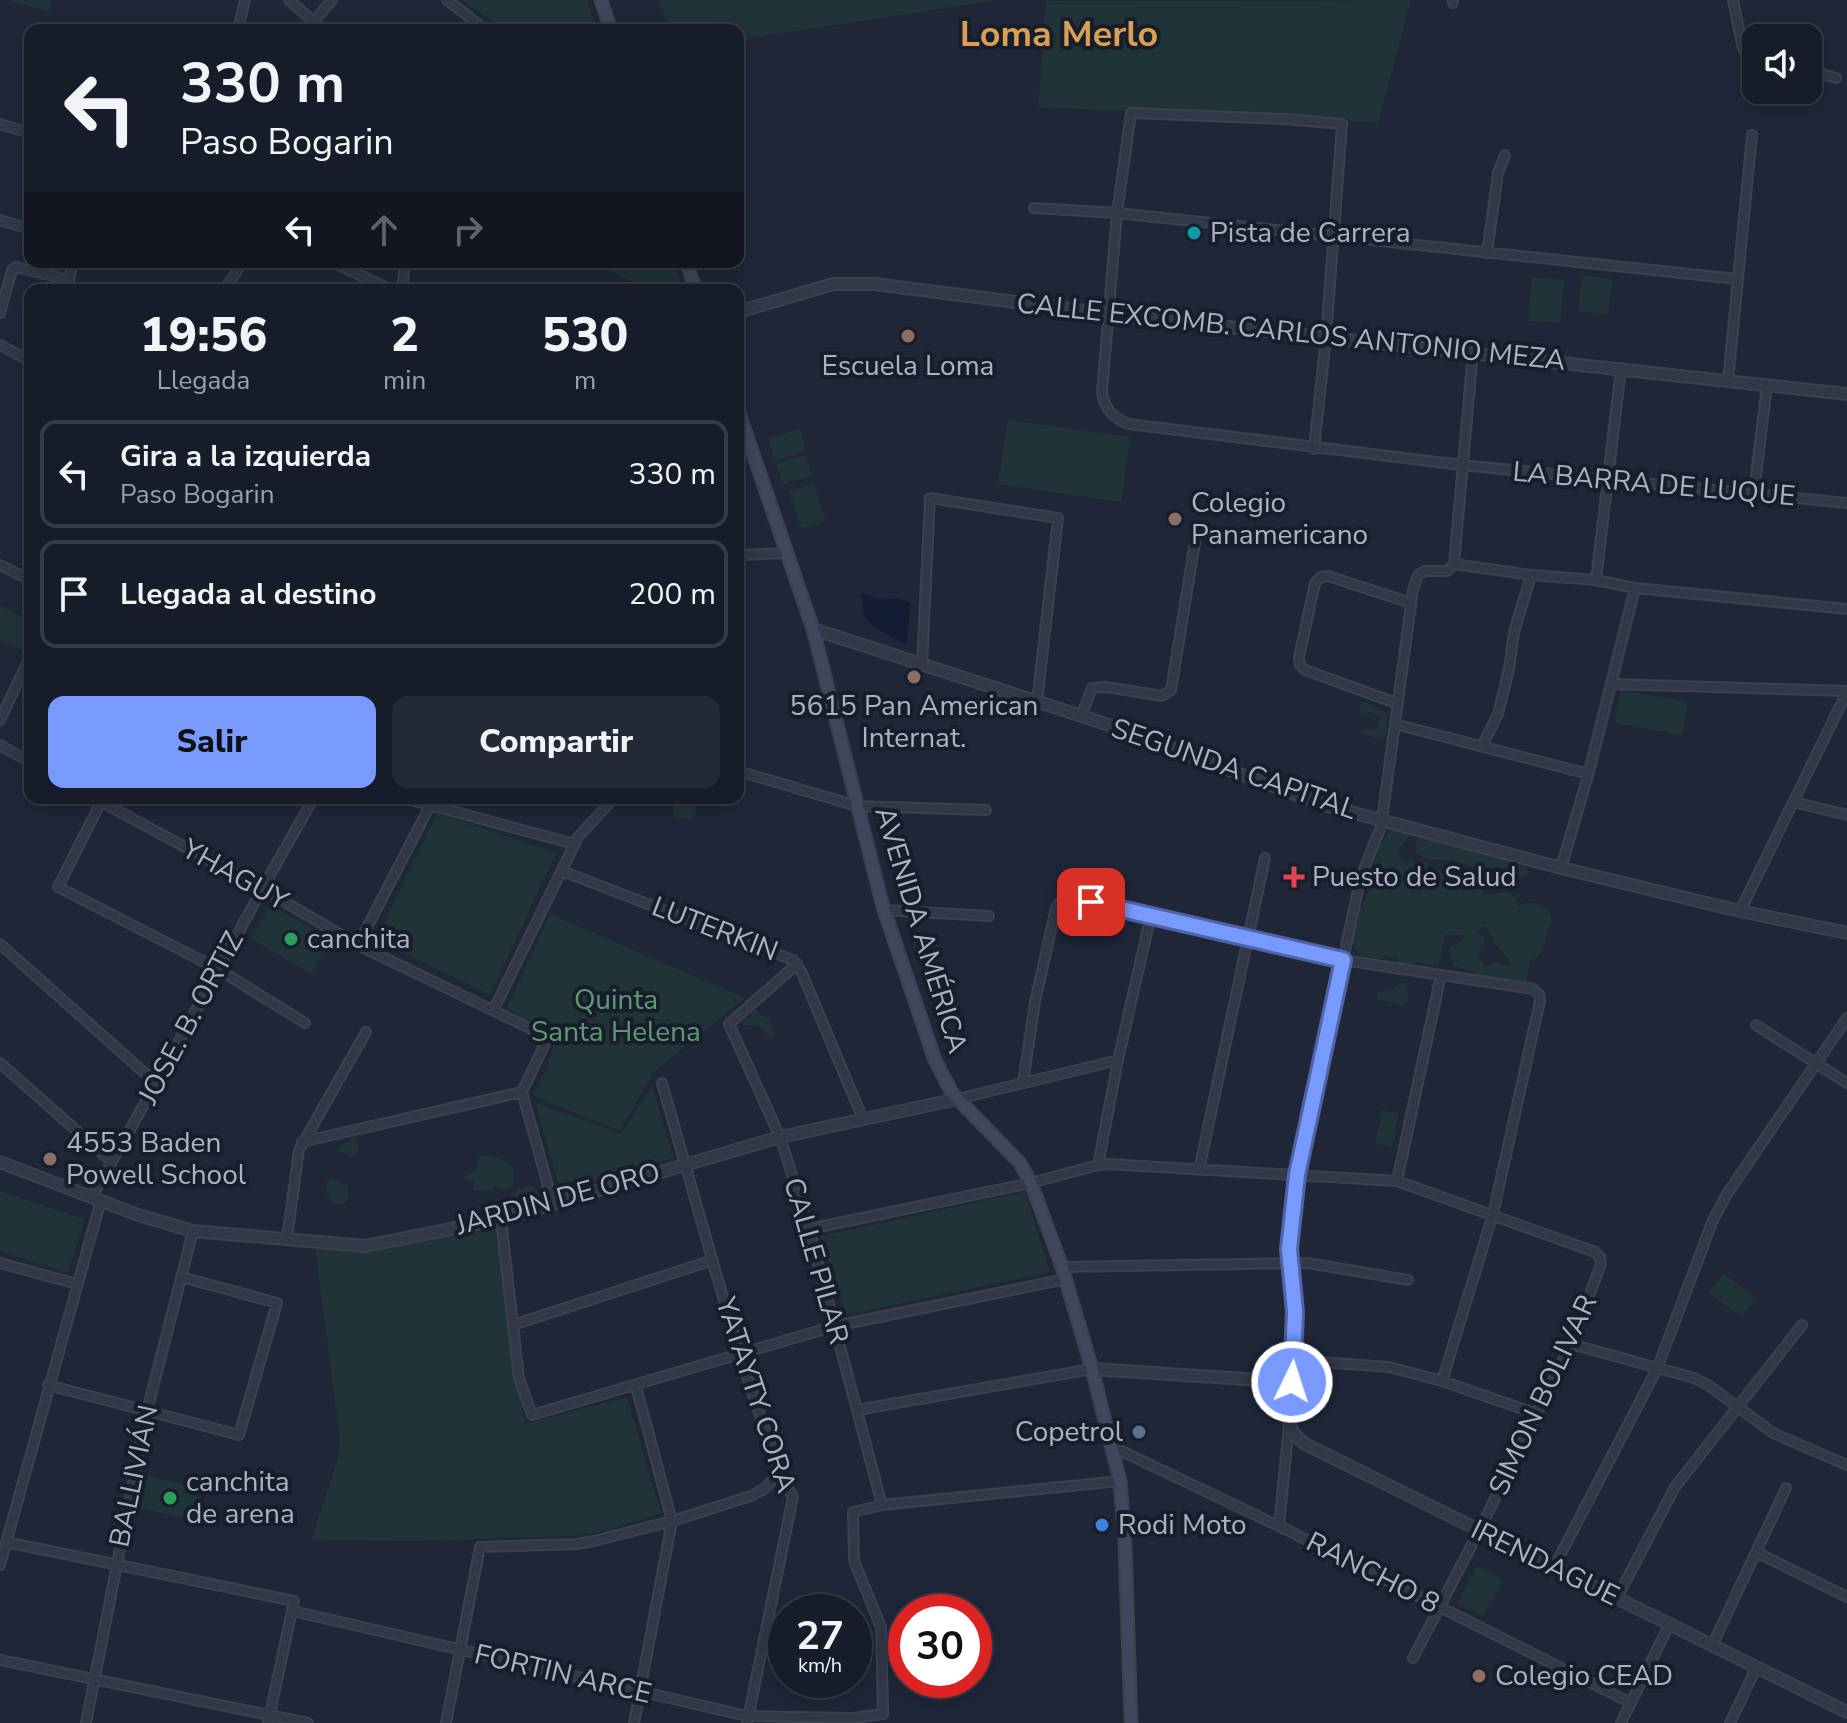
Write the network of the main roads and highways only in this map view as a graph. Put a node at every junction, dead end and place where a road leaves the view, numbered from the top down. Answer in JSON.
{"nodes":[{"id":1,"x":601,"y":0,"type":"edge"},
{"id":2,"x":609,"y":24,"type":"edge"},
{"id":3,"x":744,"y":427,"type":"edge"},
{"id":4,"x":1131,"y":1723,"type":"edge"}],
"edges":[{"from":1,"to":2,"type":"main road"},
{"from":3,"to":4,"type":"main road","name":"AVENIDA AMÉRICA"}]}
